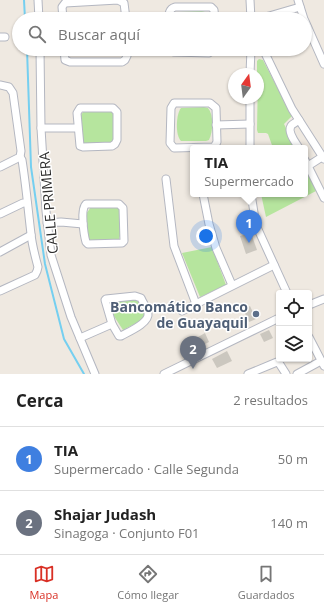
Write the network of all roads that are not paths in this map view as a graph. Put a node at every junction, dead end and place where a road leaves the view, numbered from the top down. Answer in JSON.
{"nodes":[{"id":1,"x":38,"y":0,"type":"edge"},
{"id":2,"x":250,"y":0,"type":"edge"},
{"id":3,"x":299,"y":4,"type":"edge"},
{"id":4,"x":39,"y":12,"type":"edge"},
{"id":5,"x":62,"y":12,"type":"edge"},
{"id":6,"x":125,"y":12,"type":"edge"},
{"id":7,"x":169,"y":12,"type":"edge"},
{"id":8,"x":214,"y":12,"type":"edge"},
{"id":9,"x":251,"y":12,"type":"edge"},
{"id":10,"x":279,"y":12,"type":"edge"},
{"id":11,"x":312,"y":36,"type":"edge"},
{"id":12,"x":40,"y":56,"type":"edge"},
{"id":13,"x":65,"y":56,"type":"edge"},
{"id":14,"x":127,"y":56,"type":"edge"},
{"id":15,"x":251,"y":56,"type":"edge"},
{"id":16,"x":266,"y":56,"type":"edge"},
{"id":17,"x":324,"y":64,"type":"edge"},
{"id":18,"x":250,"y":68,"type":"edge"},
{"id":19,"x":0,"y":85,"type":"edge"},
{"id":20,"x":250,"y":104,"type":"edge"},
{"id":21,"x":299,"y":120,"type":"junction"},
{"id":22,"x":250,"y":124,"type":"junction"},
{"id":23,"x":216,"y":125,"type":"junction"},
{"id":24,"x":41,"y":128,"type":"junction"},
{"id":25,"x":77,"y":128,"type":"junction"},
{"id":26,"x":215,"y":145,"type":"edge"},
{"id":27,"x":250,"y":145,"type":"edge"},
{"id":28,"x":297,"y":145,"type":"edge"},
{"id":29,"x":190,"y":148,"type":"edge"},
{"id":30,"x":20,"y":157,"type":"junction"},
{"id":31,"x":323,"y":158,"type":"edge"},
{"id":32,"x":308,"y":162,"type":"edge"},
{"id":33,"x":0,"y":167,"type":"edge"},
{"id":34,"x":308,"y":167,"type":"edge"},
{"id":35,"x":166,"y":179,"type":"dead end"},
{"id":36,"x":204,"y":197,"type":"edge"},
{"id":37,"x":251,"y":197,"type":"edge"},
{"id":38,"x":324,"y":198,"type":"edge"},
{"id":39,"x":27,"y":203,"type":"junction"},
{"id":40,"x":0,"y":214,"type":"edge"},
{"id":41,"x":47,"y":223,"type":"junction"},
{"id":42,"x":83,"y":224,"type":"junction"},
{"id":43,"x":31,"y":235,"type":"junction"},
{"id":44,"x":0,"y":252,"type":"edge"},
{"id":45,"x":274,"y":265,"type":"junction"},
{"id":46,"x":232,"y":285,"type":"junction"},
{"id":47,"x":286,"y":290,"type":"edge"},
{"id":48,"x":0,"y":291,"type":"edge"},
{"id":49,"x":324,"y":299,"type":"edge"},
{"id":50,"x":196,"y":304,"type":"junction"},
{"id":51,"x":312,"y":304,"type":"edge"},
{"id":52,"x":182,"y":311,"type":"dead end"},
{"id":53,"x":276,"y":319,"type":"edge"},
{"id":54,"x":112,"y":324,"type":"junction"},
{"id":55,"x":80,"y":338,"type":"junction"},
{"id":56,"x":312,"y":343,"type":"edge"},
{"id":57,"x":322,"y":364,"type":"edge"},
{"id":58,"x":95,"y":374,"type":"edge"},
{"id":59,"x":164,"y":374,"type":"edge"},
{"id":60,"x":248,"y":374,"type":"edge"},
{"id":61,"x":286,"y":374,"type":"edge"},
{"id":62,"x":297,"y":374,"type":"edge"}],
"edges":[{"from":1,"to":4,"type":"street"},
{"from":2,"to":9,"type":"street"},
{"from":3,"to":10,"type":"street"},
{"from":5,"to":6,"type":"street"},
{"from":7,"to":8,"type":"street"},
{"from":11,"to":17,"type":"street"},
{"from":12,"to":24,"type":"street","name":"CALLE PRIMERA"},
{"from":13,"to":14,"type":"street"},
{"from":15,"to":18,"type":"street"},
{"from":16,"to":21,"type":"street"},
{"from":19,"to":30,"type":"street"},
{"from":20,"to":22,"type":"street"},
{"from":21,"to":28,"type":"street"},
{"from":21,"to":31,"type":"street"},
{"from":22,"to":23,"type":"street"},
{"from":22,"to":27,"type":"street"},
{"from":23,"to":26,"type":"street"},
{"from":23,"to":29,"type":"street"},
{"from":24,"to":25,"type":"street"},
{"from":24,"to":41,"type":"street","name":"CALLE PRIMERA"},
{"from":25,"to":25,"type":"street"},
{"from":30,"to":33,"type":"street"},
{"from":30,"to":39,"type":"street"},
{"from":31,"to":32,"type":"street"},
{"from":34,"to":38,"type":"street"},
{"from":35,"to":50,"type":"street"},
{"from":36,"to":46,"type":"street"},
{"from":37,"to":45,"type":"street"},
{"from":39,"to":40,"type":"street"},
{"from":39,"to":43,"type":"street"},
{"from":41,"to":42,"type":"street"},
{"from":41,"to":55,"type":"street","name":"CALLE PRIMERA"},
{"from":42,"to":42,"type":"street"},
{"from":43,"to":44,"type":"street"},
{"from":43,"to":48,"type":"street"},
{"from":45,"to":46,"type":"street"},
{"from":45,"to":47,"type":"street"},
{"from":46,"to":50,"type":"street"},
{"from":49,"to":51,"type":"street"},
{"from":50,"to":52,"type":"street"},
{"from":53,"to":59,"type":"street"},
{"from":54,"to":54,"type":"street"},
{"from":54,"to":55,"type":"street"},
{"from":55,"to":58,"type":"street","name":"CALLE PRIMERA"},
{"from":56,"to":57,"type":"street"},
{"from":57,"to":62,"type":"street"},
{"from":60,"to":61,"type":"street"}]}
